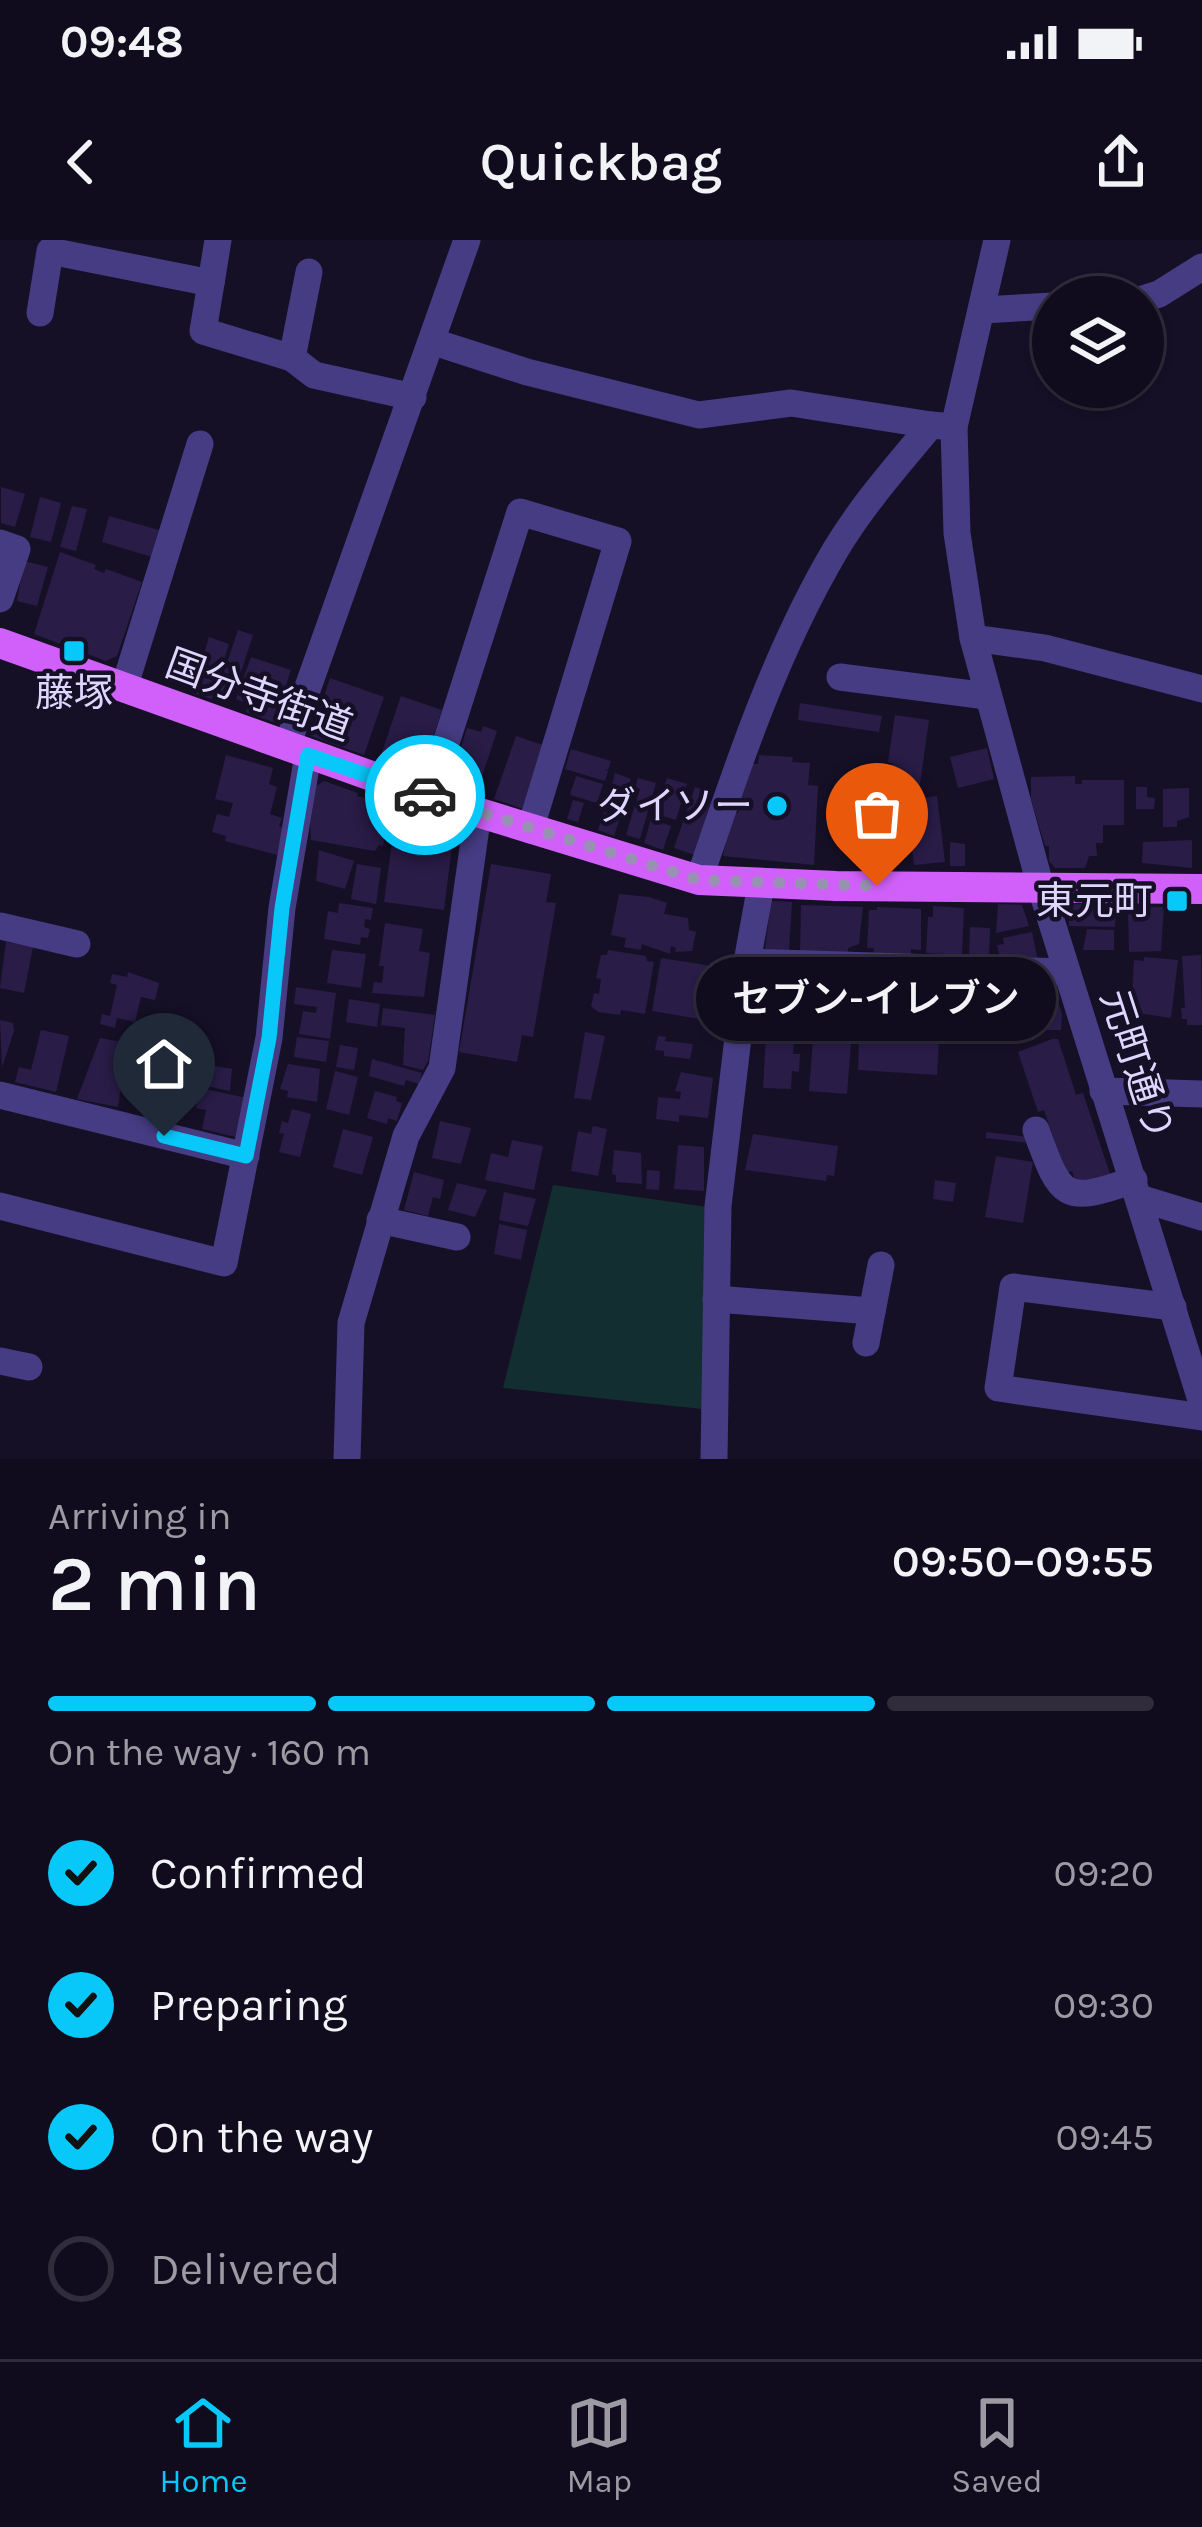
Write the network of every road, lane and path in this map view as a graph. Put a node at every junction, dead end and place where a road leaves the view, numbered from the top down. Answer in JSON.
{"nodes":[{"id":1,"x":218,"y":240,"type":"edge"},
{"id":2,"x":466,"y":240,"type":"edge"},
{"id":3,"x":997,"y":240,"type":"edge"},
{"id":4,"x":51,"y":246,"type":"edge"},
{"id":5,"x":1202,"y":267,"type":"edge"},
{"id":6,"x":309,"y":272,"type":"dead end"},
{"id":7,"x":211,"y":283,"type":"junction"},
{"id":8,"x":1164,"y":291,"type":"edge"},
{"id":9,"x":1032,"y":307,"type":"edge"},
{"id":10,"x":982,"y":310,"type":"junction"},
{"id":11,"x":40,"y":313,"type":"dead end"},
{"id":12,"x":434,"y":342,"type":"junction"},
{"id":13,"x":292,"y":358,"type":"junction"},
{"id":14,"x":413,"y":397,"type":"junction"},
{"id":15,"x":943,"y":426,"type":"junction"},
{"id":16,"x":200,"y":445,"type":"dead end"},
{"id":17,"x":0,"y":543,"type":"edge"},
{"id":18,"x":0,"y":599,"type":"edge"},
{"id":19,"x":973,"y":638,"type":"junction"},
{"id":20,"x":0,"y":643,"type":"edge"},
{"id":21,"x":839,"y":677,"type":"dead end"},
{"id":22,"x":124,"y":688,"type":"junction"},
{"id":23,"x":1202,"y":688,"type":"edge"},
{"id":24,"x":987,"y":696,"type":"junction"},
{"id":25,"x":297,"y":751,"type":"junction"},
{"id":26,"x":429,"y":796,"type":"junction"},
{"id":27,"x":478,"y":813,"type":"junction"},
{"id":28,"x":530,"y":830,"type":"junction"},
{"id":29,"x":699,"y":880,"type":"junction"},
{"id":30,"x":761,"y":885,"type":"junction"},
{"id":31,"x":1041,"y":889,"type":"junction"},
{"id":32,"x":1202,"y":889,"type":"edge"},
{"id":33,"x":0,"y":926,"type":"edge"},
{"id":34,"x":77,"y":944,"type":"dead end"},
{"id":35,"x":747,"y":962,"type":"junction"},
{"id":36,"x":1067,"y":972,"type":"junction"},
{"id":37,"x":1103,"y":1091,"type":"junction"},
{"id":38,"x":1202,"y":1094,"type":"edge"},
{"id":39,"x":0,"y":1095,"type":"edge"},
{"id":40,"x":1036,"y":1130,"type":"dead end"},
{"id":41,"x":246,"y":1156,"type":"junction"},
{"id":42,"x":1136,"y":1189,"type":"junction"},
{"id":43,"x":0,"y":1206,"type":"edge"},
{"id":44,"x":1202,"y":1216,"type":"edge"},
{"id":45,"x":380,"y":1220,"type":"junction"},
{"id":46,"x":457,"y":1237,"type":"dead end"},
{"id":47,"x":880,"y":1265,"type":"dead end"},
{"id":48,"x":716,"y":1299,"type":"junction"},
{"id":49,"x":1173,"y":1307,"type":"junction"},
{"id":50,"x":872,"y":1311,"type":"junction"},
{"id":51,"x":866,"y":1343,"type":"dead end"},
{"id":52,"x":0,"y":1361,"type":"edge"},
{"id":53,"x":29,"y":1367,"type":"dead end"},
{"id":54,"x":1202,"y":1403,"type":"edge"},
{"id":55,"x":1202,"y":1417,"type":"edge"},
{"id":56,"x":347,"y":1459,"type":"edge"},
{"id":57,"x":714,"y":1459,"type":"edge"}],
"edges":[{"from":1,"to":7,"type":"street"},
{"from":2,"to":12,"type":"street"},
{"from":3,"to":10,"type":"street"},
{"from":4,"to":7,"type":"street"},
{"from":4,"to":11,"type":"street"},
{"from":5,"to":8,"type":"street"},
{"from":6,"to":13,"type":"street"},
{"from":7,"to":13,"type":"street"},
{"from":9,"to":10,"type":"street"},
{"from":10,"to":15,"type":"street"},
{"from":12,"to":14,"type":"street"},
{"from":12,"to":15,"type":"street"},
{"from":13,"to":14,"type":"street"},
{"from":14,"to":25,"type":"street"},
{"from":15,"to":19,"type":"street","name":"元町通り"},
{"from":15,"to":29,"type":"street"},
{"from":16,"to":22,"type":"street"},
{"from":17,"to":18,"type":"street"},
{"from":19,"to":23,"type":"street"},
{"from":19,"to":24,"type":"street","name":"元町通り"},
{"from":20,"to":22,"type":"main road","name":"国分寺街道"},
{"from":21,"to":24,"type":"street"},
{"from":22,"to":25,"type":"main road","name":"国分寺街道"},
{"from":24,"to":31,"type":"street","name":"元町通り"},
{"from":25,"to":26,"type":"main road","name":"国分寺街道"},
{"from":25,"to":41,"type":"street"},
{"from":26,"to":27,"type":"main road","name":"国分寺街道"},
{"from":26,"to":28,"type":"street"},
{"from":27,"to":28,"type":"main road","name":"国分寺街道"},
{"from":27,"to":45,"type":"street"},
{"from":28,"to":29,"type":"main road","name":"国分寺街道"},
{"from":29,"to":30,"type":"main road","name":"国分寺街道"},
{"from":30,"to":31,"type":"main road","name":"国分寺街道"},
{"from":30,"to":35,"type":"street"},
{"from":31,"to":32,"type":"main road","name":"国分寺街道"},
{"from":31,"to":36,"type":"street","name":"元町通り"},
{"from":33,"to":34,"type":"street"},
{"from":35,"to":36,"type":"street"},
{"from":35,"to":48,"type":"street"},
{"from":36,"to":37,"type":"street","name":"元町通り"},
{"from":37,"to":38,"type":"street"},
{"from":37,"to":42,"type":"street","name":"元町通り"},
{"from":39,"to":41,"type":"street"},
{"from":40,"to":42,"type":"street"},
{"from":41,"to":43,"type":"street"},
{"from":42,"to":44,"type":"street"},
{"from":42,"to":49,"type":"street","name":"元町通り"},
{"from":45,"to":46,"type":"street"},
{"from":45,"to":56,"type":"street"},
{"from":47,"to":50,"type":"street"},
{"from":48,"to":50,"type":"street"},
{"from":48,"to":57,"type":"street"},
{"from":49,"to":54,"type":"street","name":"元町通り"},
{"from":49,"to":55,"type":"street"},
{"from":50,"to":51,"type":"street"},
{"from":52,"to":53,"type":"street"}]}
